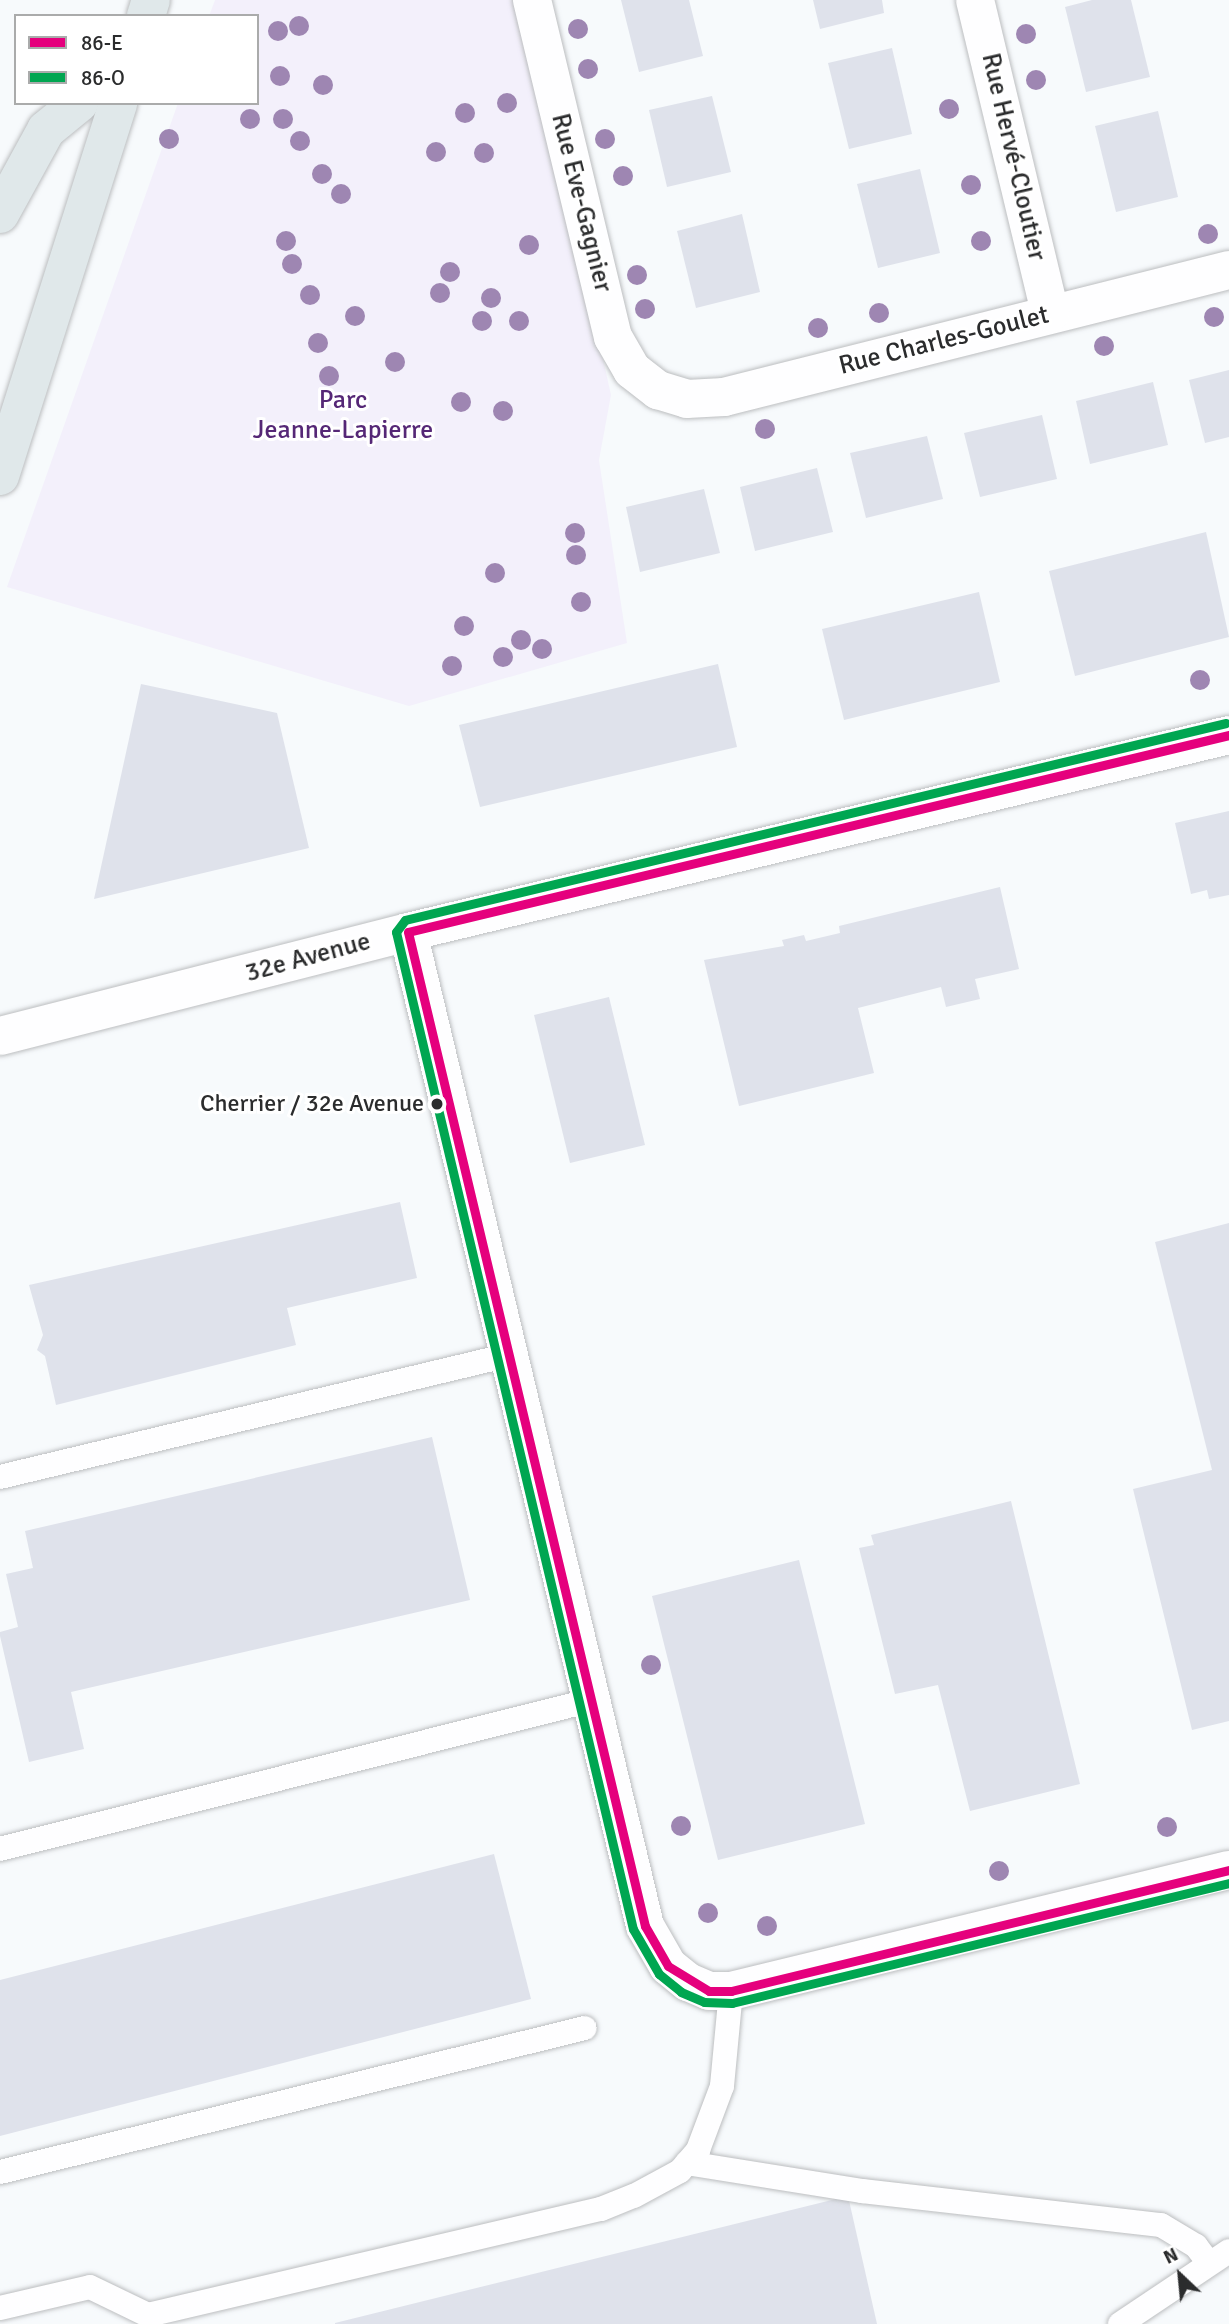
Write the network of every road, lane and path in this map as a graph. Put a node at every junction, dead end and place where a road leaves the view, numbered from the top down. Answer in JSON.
{"nodes":[{"id":1,"x":532,"y":0,"type":"edge"},
{"id":2,"x":975,"y":0,"type":"edge"},
{"id":3,"x":77,"y":105,"type":"edge"},
{"id":4,"x":117,"y":105,"type":"edge"},
{"id":5,"x":0,"y":214,"type":"edge"},
{"id":6,"x":1229,"y":270,"type":"edge"},
{"id":7,"x":1049,"y":313,"type":"junction"},
{"id":8,"x":658,"y":390,"type":"joint"},
{"id":9,"x":0,"y":476,"type":"edge"},
{"id":10,"x":1229,"y":735,"type":"edge"},
{"id":11,"x":408,"y":932,"type":"junction"},
{"id":12,"x":0,"y":1036,"type":"edge"},
{"id":13,"x":509,"y":1355,"type":"junction"},
{"id":14,"x":0,"y":1477,"type":"edge"},
{"id":15,"x":592,"y":1700,"type":"junction"},
{"id":16,"x":0,"y":1849,"type":"edge"},
{"id":17,"x":1229,"y":1870,"type":"edge"},
{"id":18,"x":732,"y":1991,"type":"junction"},
{"id":19,"x":585,"y":2028,"type":"dead end"},
{"id":20,"x":687,"y":2163,"type":"junction"},
{"id":21,"x":0,"y":2172,"type":"edge"},
{"id":22,"x":1219,"y":2257,"type":"edge"},
{"id":23,"x":0,"y":2308,"type":"edge"},
{"id":24,"x":1121,"y":2324,"type":"edge"}],
"edges":[{"from":1,"to":8,"type":"street","name":"Rue Eve-Gagnier"},
{"from":2,"to":7,"type":"street","name":"Rue Hervé-Cloutier"},
{"from":3,"to":5,"type":"main road"},
{"from":4,"to":9,"type":"main road"},
{"from":6,"to":7,"type":"street","name":"Rue Charles-Goulet"},
{"from":7,"to":8,"type":"street","name":"Rue Charles-Goulet"},
{"from":10,"to":11,"type":"street","name":"32e Avenue"},
{"from":11,"to":12,"type":"street","name":"32e Avenue"},
{"from":11,"to":13,"type":"street"},
{"from":13,"to":14,"type":"lane"},
{"from":13,"to":15,"type":"street"},
{"from":15,"to":16,"type":"lane"},
{"from":15,"to":18,"type":"street"},
{"from":17,"to":18,"type":"street"},
{"from":18,"to":20,"type":"lane"},
{"from":19,"to":21,"type":"lane"},
{"from":20,"to":22,"type":"lane"},
{"from":20,"to":23,"type":"lane"},
{"from":22,"to":24,"type":"lane"}]}
